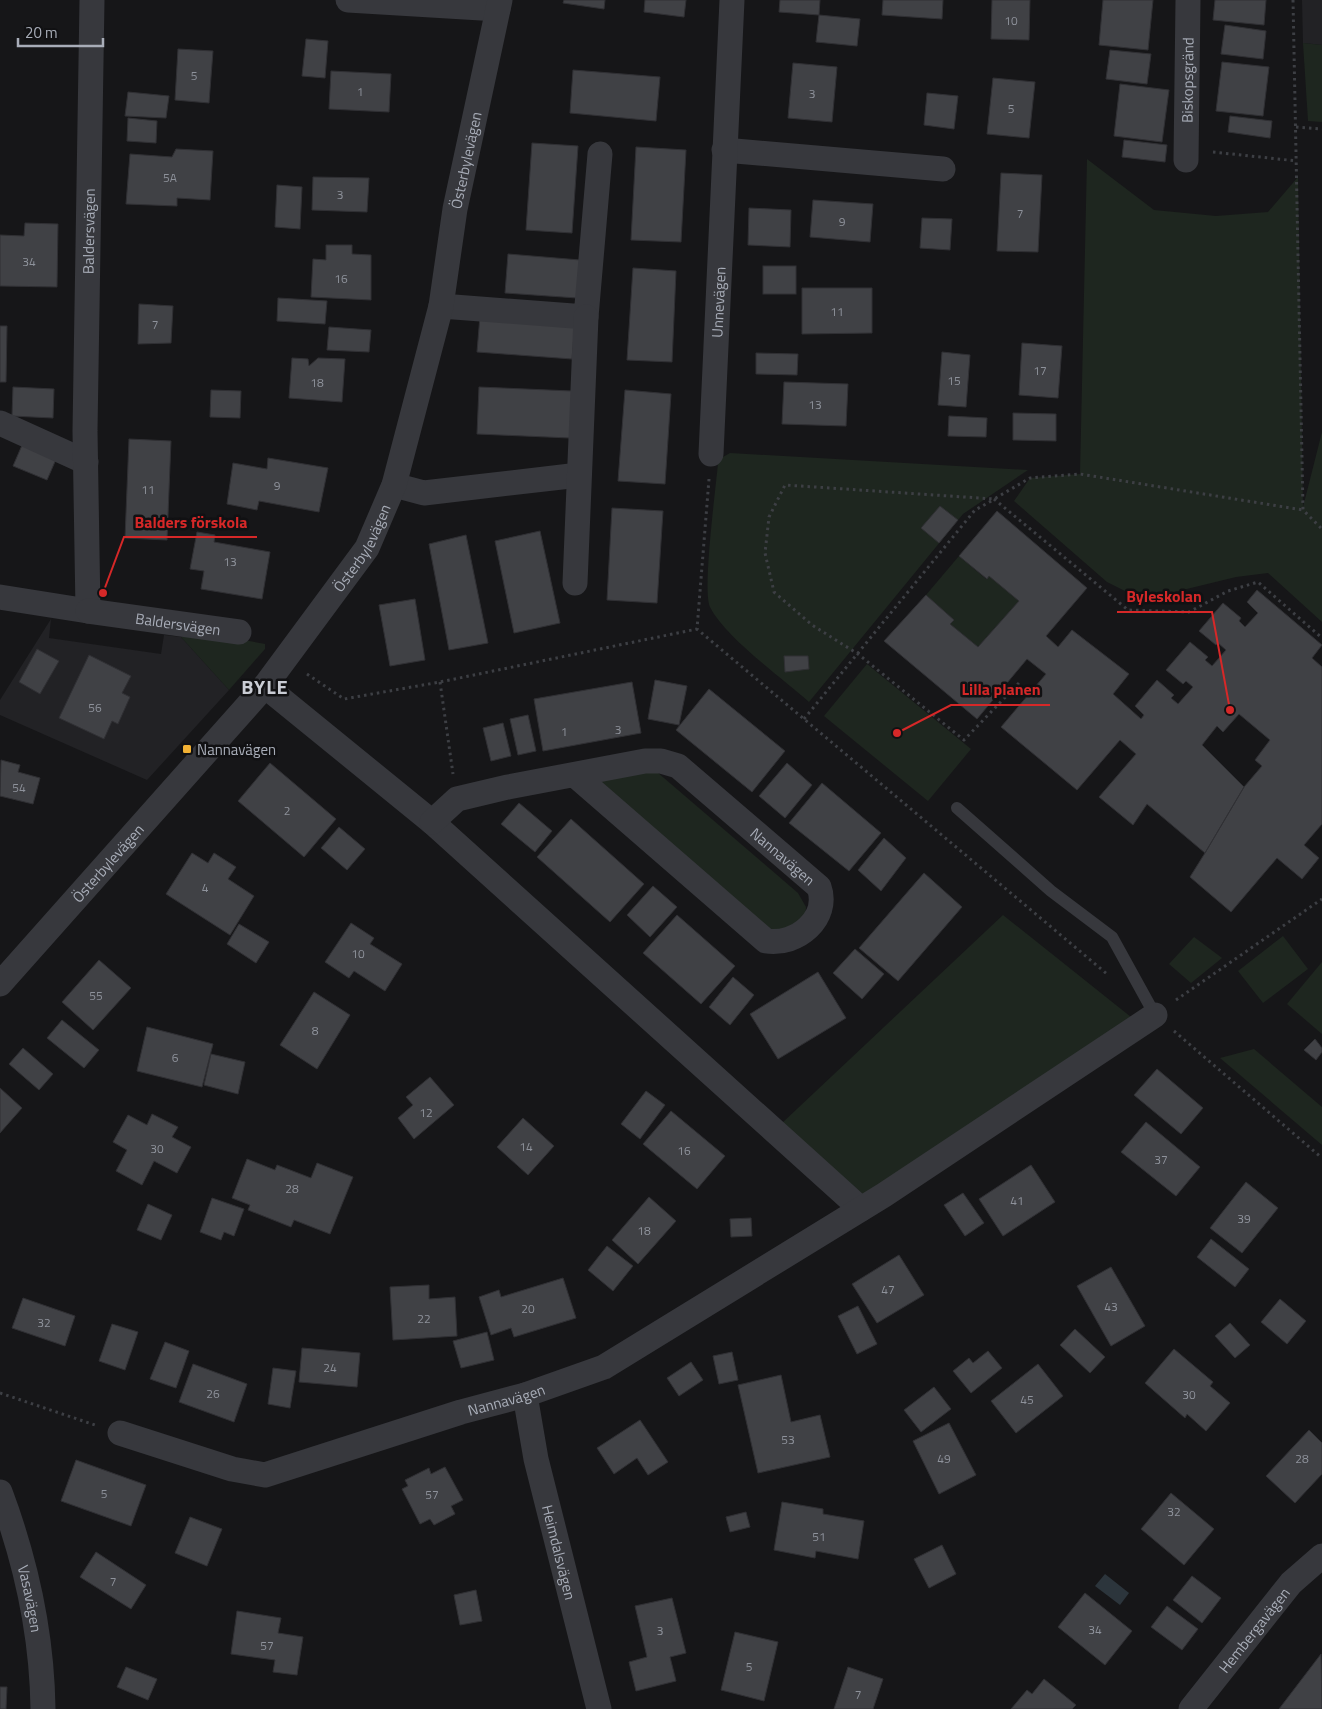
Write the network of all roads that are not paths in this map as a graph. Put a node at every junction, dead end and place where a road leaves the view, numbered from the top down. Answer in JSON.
{"nodes":[{"id":1,"x":92,"y":0,"type":"edge"},
{"id":2,"x":348,"y":0,"type":"edge"},
{"id":3,"x":732,"y":0,"type":"edge"},
{"id":4,"x":1188,"y":0,"type":"edge"},
{"id":5,"x":499,"y":4,"type":"edge"},
{"id":6,"x":724,"y":150,"type":"junction"},
{"id":7,"x":600,"y":154,"type":"dead end"},
{"id":8,"x":1186,"y":154,"type":"road end"},
{"id":9,"x":943,"y":170,"type":"dead end"},
{"id":10,"x":441,"y":306,"type":"junction"},
{"id":11,"x":586,"y":317,"type":"junction"},
{"id":12,"x":0,"y":423,"type":"edge"},
{"id":13,"x":711,"y":454,"type":"dead end"},
{"id":14,"x":86,"y":462,"type":"junction"},
{"id":15,"x":579,"y":475,"type":"junction"},
{"id":16,"x":394,"y":485,"type":"junction"},
{"id":17,"x":575,"y":583,"type":"dead end"},
{"id":18,"x":0,"y":597,"type":"edge"},
{"id":19,"x":88,"y":612,"type":"junction"},
{"id":20,"x":239,"y":632,"type":"dead end"},
{"id":21,"x":265,"y":686,"type":"junction"},
{"id":22,"x":576,"y":776,"type":"junction"},
{"id":23,"x":957,"y":808,"type":"dead end"},
{"id":24,"x":432,"y":822,"type":"junction"},
{"id":25,"x":0,"y":984,"type":"edge"},
{"id":26,"x":1155,"y":1015,"type":"joint"},
{"id":27,"x":861,"y":1209,"type":"junction"},
{"id":28,"x":525,"y":1395,"type":"junction"},
{"id":29,"x":120,"y":1433,"type":"road end"},
{"id":30,"x":0,"y":1492,"type":"edge"},
{"id":31,"x":1322,"y":1556,"type":"edge"},
{"id":32,"x":43,"y":1709,"type":"edge"},
{"id":33,"x":599,"y":1709,"type":"edge"},
{"id":34,"x":1191,"y":1709,"type":"edge"}],
"edges":[{"from":1,"to":14,"type":"street","name":"Baldersvägen"},
{"from":2,"to":5,"type":"street"},
{"from":3,"to":6,"type":"street","name":"Unnevägen"},
{"from":4,"to":8,"type":"street","name":"Biskopsgränd"},
{"from":5,"to":10,"type":"street","name":"Österbylevägen"},
{"from":6,"to":9,"type":"street"},
{"from":6,"to":13,"type":"street","name":"Unnevägen"},
{"from":7,"to":11,"type":"street"},
{"from":10,"to":11,"type":"street"},
{"from":10,"to":16,"type":"street","name":"Österbylevägen"},
{"from":11,"to":15,"type":"street"},
{"from":12,"to":14,"type":"street"},
{"from":14,"to":19,"type":"street","name":"Baldersvägen"},
{"from":15,"to":16,"type":"street"},
{"from":15,"to":17,"type":"street"},
{"from":16,"to":21,"type":"street","name":"Österbylevägen"},
{"from":18,"to":19,"type":"street","name":"Baldersvägen"},
{"from":19,"to":20,"type":"street","name":"Baldersvägen"},
{"from":21,"to":24,"type":"street"},
{"from":21,"to":25,"type":"street","name":"Österbylevägen"},
{"from":22,"to":22,"type":"street","name":"Nannavägen"},
{"from":22,"to":24,"type":"street","name":"Nannavägen"},
{"from":23,"to":26,"type":"lane"},
{"from":24,"to":27,"type":"street"},
{"from":26,"to":27,"type":"street","name":"Nannavägen"},
{"from":27,"to":28,"type":"street","name":"Nannavägen"},
{"from":28,"to":29,"type":"street","name":"Nannavägen"},
{"from":28,"to":33,"type":"street","name":"Heimdalsvägen"},
{"from":30,"to":32,"type":"street","name":"Vasavägen"},
{"from":31,"to":34,"type":"street","name":"Hembergavägen"}]}
